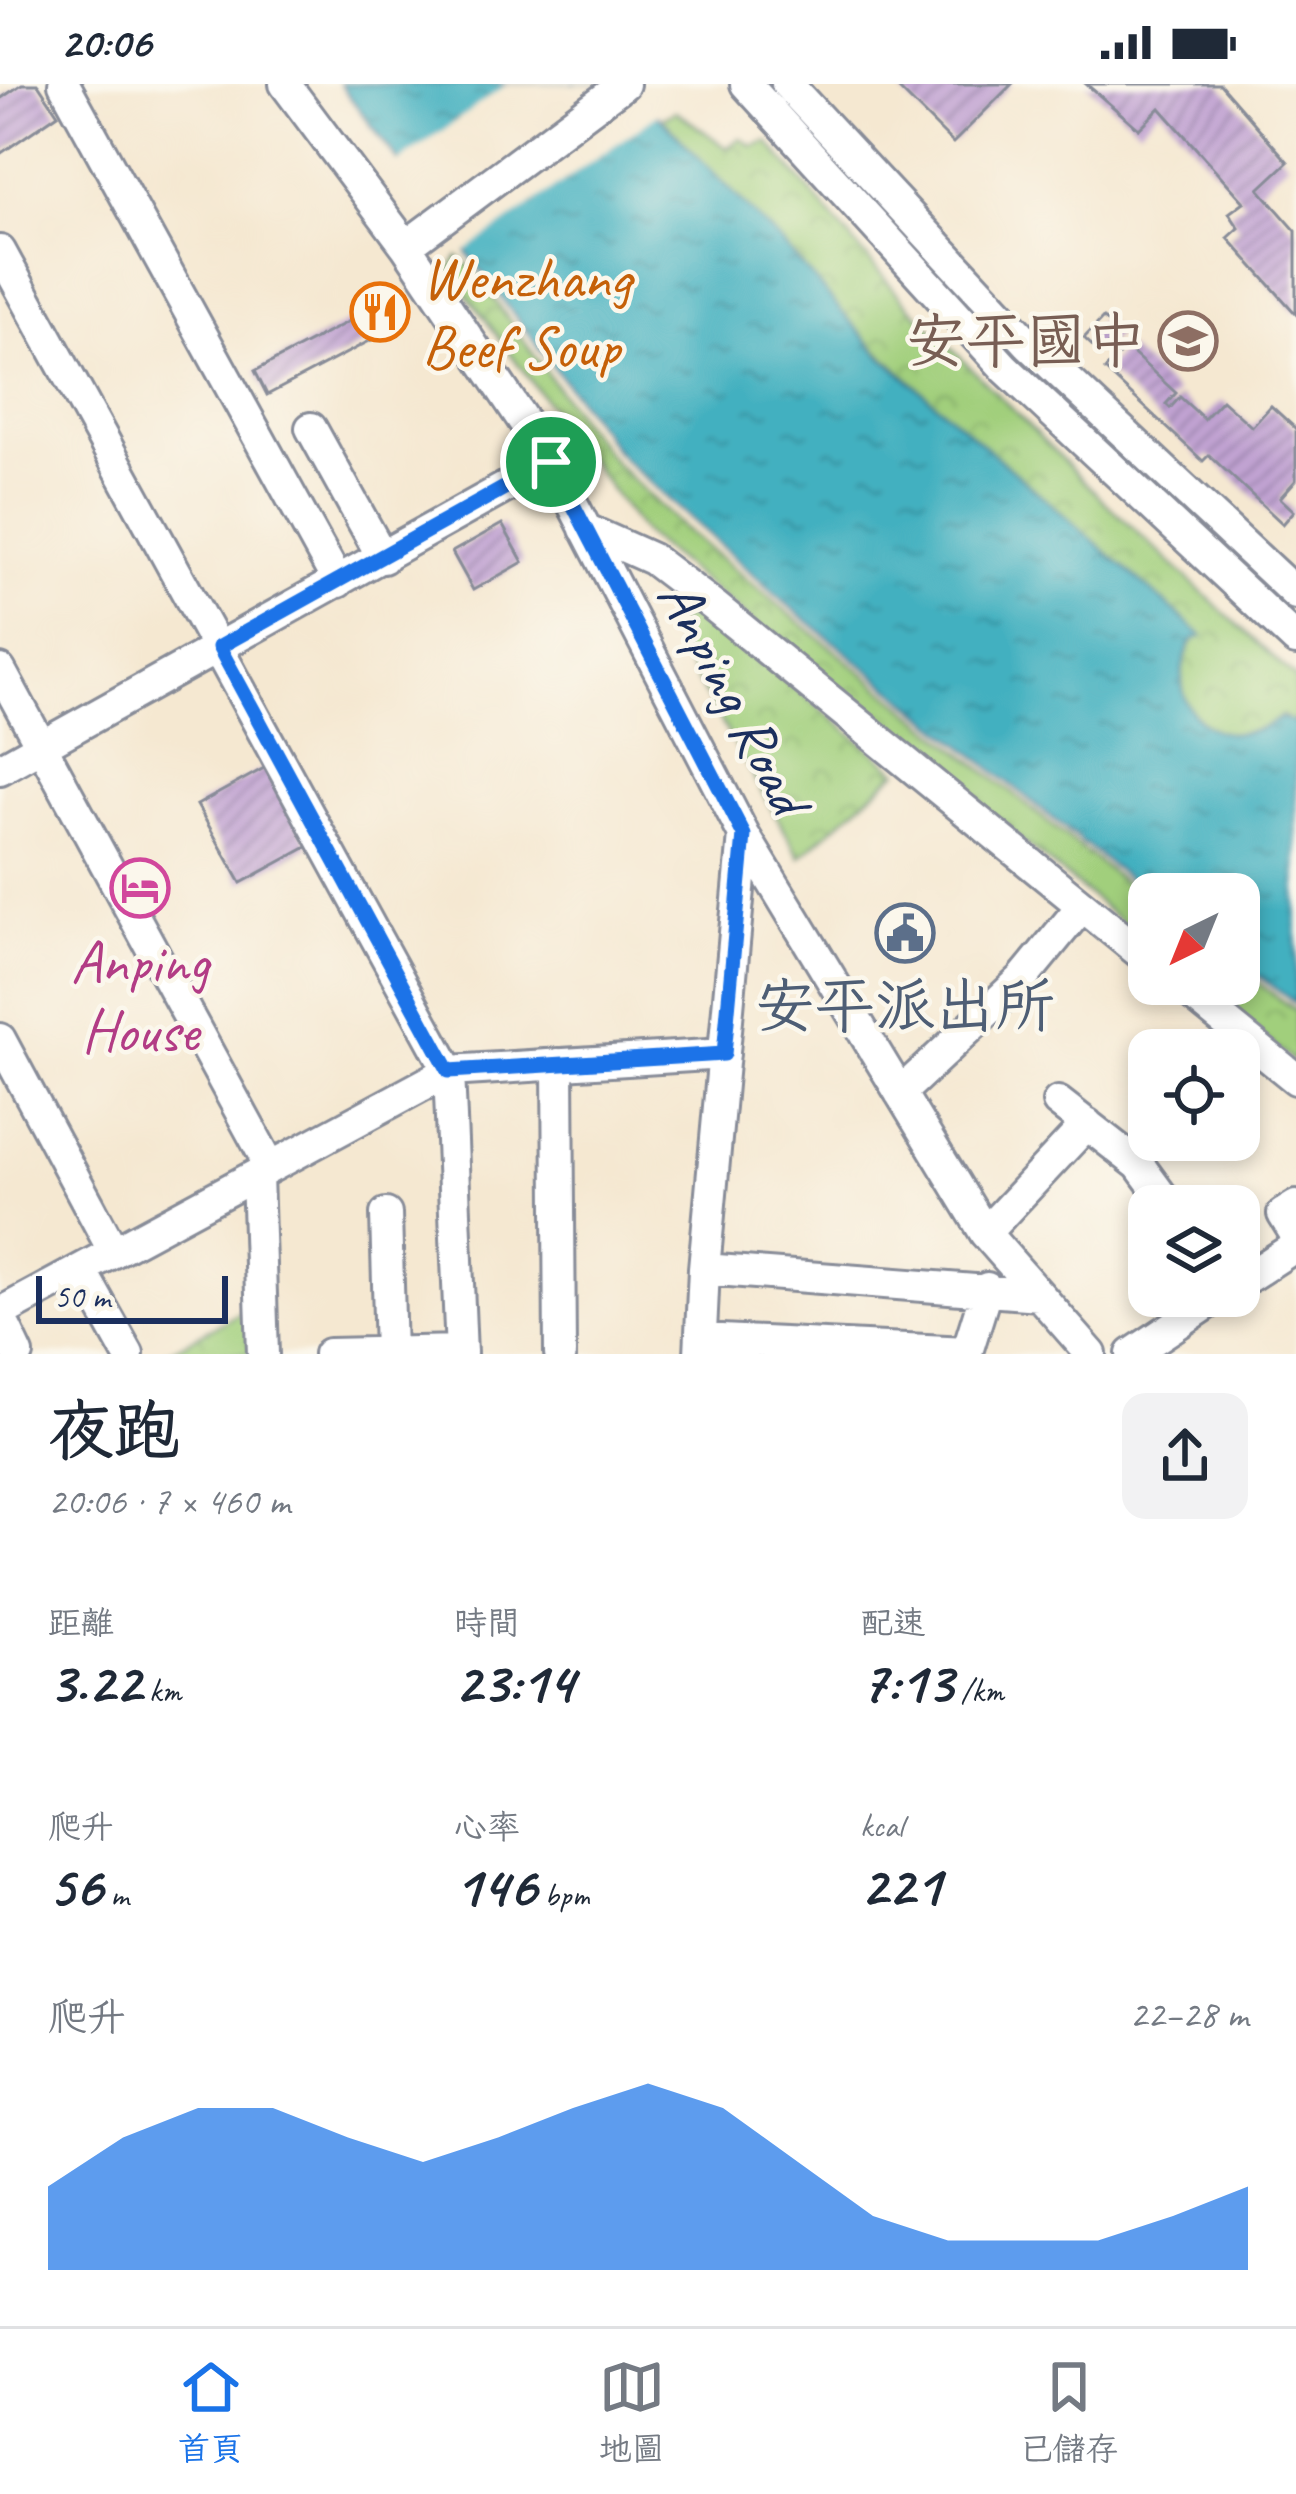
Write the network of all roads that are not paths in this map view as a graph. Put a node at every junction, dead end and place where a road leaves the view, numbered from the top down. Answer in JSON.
{"nodes":[{"id":1,"x":64,"y":84,"type":"edge"},
{"id":2,"x":285,"y":84,"type":"edge"},
{"id":3,"x":624,"y":84,"type":"edge"},
{"id":4,"x":746,"y":84,"type":"edge"},
{"id":5,"x":788,"y":84,"type":"edge"},
{"id":6,"x":406,"y":246,"type":"junction"},
{"id":7,"x":0,"y":251,"type":"edge"},
{"id":8,"x":310,"y":428,"type":"dead end"},
{"id":9,"x":551,"y":462,"type":"junction"},
{"id":10,"x":585,"y":529,"type":"junction"},
{"id":11,"x":382,"y":558,"type":"junction"},
{"id":12,"x":338,"y":582,"type":"junction"},
{"id":13,"x":1294,"y":587,"type":"edge"},
{"id":14,"x":1291,"y":629,"type":"edge"},
{"id":15,"x":219,"y":647,"type":"junction"},
{"id":16,"x":0,"y":670,"type":"edge"},
{"id":17,"x":42,"y":746,"type":"junction"},
{"id":18,"x":0,"y":769,"type":"edge"},
{"id":19,"x":744,"y":835,"type":"junction"},
{"id":20,"x":1082,"y":906,"type":"junction"},
{"id":21,"x":1128,"y":943,"type":"edge"},
{"id":22,"x":1205,"y":1005,"type":"edge"},
{"id":23,"x":0,"y":1039,"type":"edge"},
{"id":24,"x":724,"y":1054,"type":"junction"},
{"id":25,"x":558,"y":1064,"type":"junction"},
{"id":26,"x":449,"y":1071,"type":"junction"},
{"id":27,"x":1296,"y":1079,"type":"edge"},
{"id":28,"x":900,"y":1093,"type":"junction"},
{"id":29,"x":1058,"y":1102,"type":"dead end"},
{"id":30,"x":1087,"y":1124,"type":"junction"},
{"id":31,"x":263,"y":1171,"type":"junction"},
{"id":32,"x":1154,"y":1185,"type":"edge"},
{"id":33,"x":1296,"y":1206,"type":"edge"},
{"id":34,"x":386,"y":1214,"type":"dead end"},
{"id":35,"x":985,"y":1233,"type":"junction"},
{"id":36,"x":1296,"y":1234,"type":"edge"},
{"id":37,"x":1296,"y":1246,"type":"edge"},
{"id":38,"x":114,"y":1252,"type":"junction"},
{"id":39,"x":704,"y":1269,"type":"junction"},
{"id":40,"x":1260,"y":1269,"type":"edge"},
{"id":41,"x":81,"y":1270,"type":"junction"},
{"id":42,"x":987,"y":1288,"type":"junction"},
{"id":43,"x":1039,"y":1294,"type":"junction"},
{"id":44,"x":0,"y":1315,"type":"edge"},
{"id":45,"x":1188,"y":1317,"type":"edge"},
{"id":46,"x":700,"y":1347,"type":"edge"},
{"id":47,"x":390,"y":1353,"type":"edge"},
{"id":48,"x":461,"y":1353,"type":"edge"},
{"id":49,"x":19,"y":1354,"type":"edge"},
{"id":50,"x":128,"y":1354,"type":"edge"},
{"id":51,"x":263,"y":1354,"type":"edge"},
{"id":52,"x":329,"y":1354,"type":"edge"},
{"id":53,"x":560,"y":1354,"type":"edge"},
{"id":54,"x":1091,"y":1354,"type":"edge"},
{"id":55,"x":1132,"y":1354,"type":"edge"}],
"edges":[{"from":1,"to":12,"type":"street"},
{"from":2,"to":6,"type":"street","name":"Anping Road"},
{"from":3,"to":6,"type":"street"},
{"from":4,"to":14,"type":"street"},
{"from":5,"to":13,"type":"street"},
{"from":6,"to":9,"type":"street","name":"Anping Road"},
{"from":7,"to":15,"type":"street"},
{"from":8,"to":11,"type":"street"},
{"from":9,"to":10,"type":"street","name":"Anping Road"},
{"from":9,"to":11,"type":"street"},
{"from":10,"to":19,"type":"street","name":"Anping Road"},
{"from":10,"to":20,"type":"street"},
{"from":11,"to":12,"type":"street"},
{"from":12,"to":15,"type":"street"},
{"from":13,"to":14,"type":"street"},
{"from":15,"to":17,"type":"street"},
{"from":15,"to":26,"type":"street"},
{"from":16,"to":17,"type":"street"},
{"from":17,"to":18,"type":"street"},
{"from":17,"to":31,"type":"street"},
{"from":19,"to":24,"type":"street"},
{"from":19,"to":28,"type":"street","name":"Anping Road"},
{"from":20,"to":21,"type":"street"},
{"from":20,"to":28,"type":"street"},
{"from":22,"to":27,"type":"street"},
{"from":23,"to":38,"type":"street"},
{"from":24,"to":25,"type":"street"},
{"from":24,"to":39,"type":"street"},
{"from":25,"to":26,"type":"street"},
{"from":25,"to":53,"type":"street"},
{"from":26,"to":31,"type":"street"},
{"from":26,"to":48,"type":"street"},
{"from":28,"to":35,"type":"street","name":"Anping Road"},
{"from":29,"to":30,"type":"street"},
{"from":30,"to":32,"type":"street"},
{"from":30,"to":35,"type":"street"},
{"from":31,"to":38,"type":"street"},
{"from":31,"to":51,"type":"street"},
{"from":33,"to":36,"type":"street"},
{"from":34,"to":47,"type":"street"},
{"from":35,"to":43,"type":"street","name":"Anping Road"},
{"from":37,"to":40,"type":"street"},
{"from":38,"to":41,"type":"street"},
{"from":39,"to":42,"type":"street"},
{"from":39,"to":46,"type":"street"},
{"from":41,"to":44,"type":"street"},
{"from":41,"to":50,"type":"street"},
{"from":42,"to":43,"type":"street"},
{"from":42,"to":46,"type":"street"},
{"from":43,"to":54,"type":"street","name":"Anping Road"},
{"from":44,"to":49,"type":"street"},
{"from":45,"to":55,"type":"street"},
{"from":47,"to":48,"type":"street"},
{"from":47,"to":52,"type":"street"}]}
